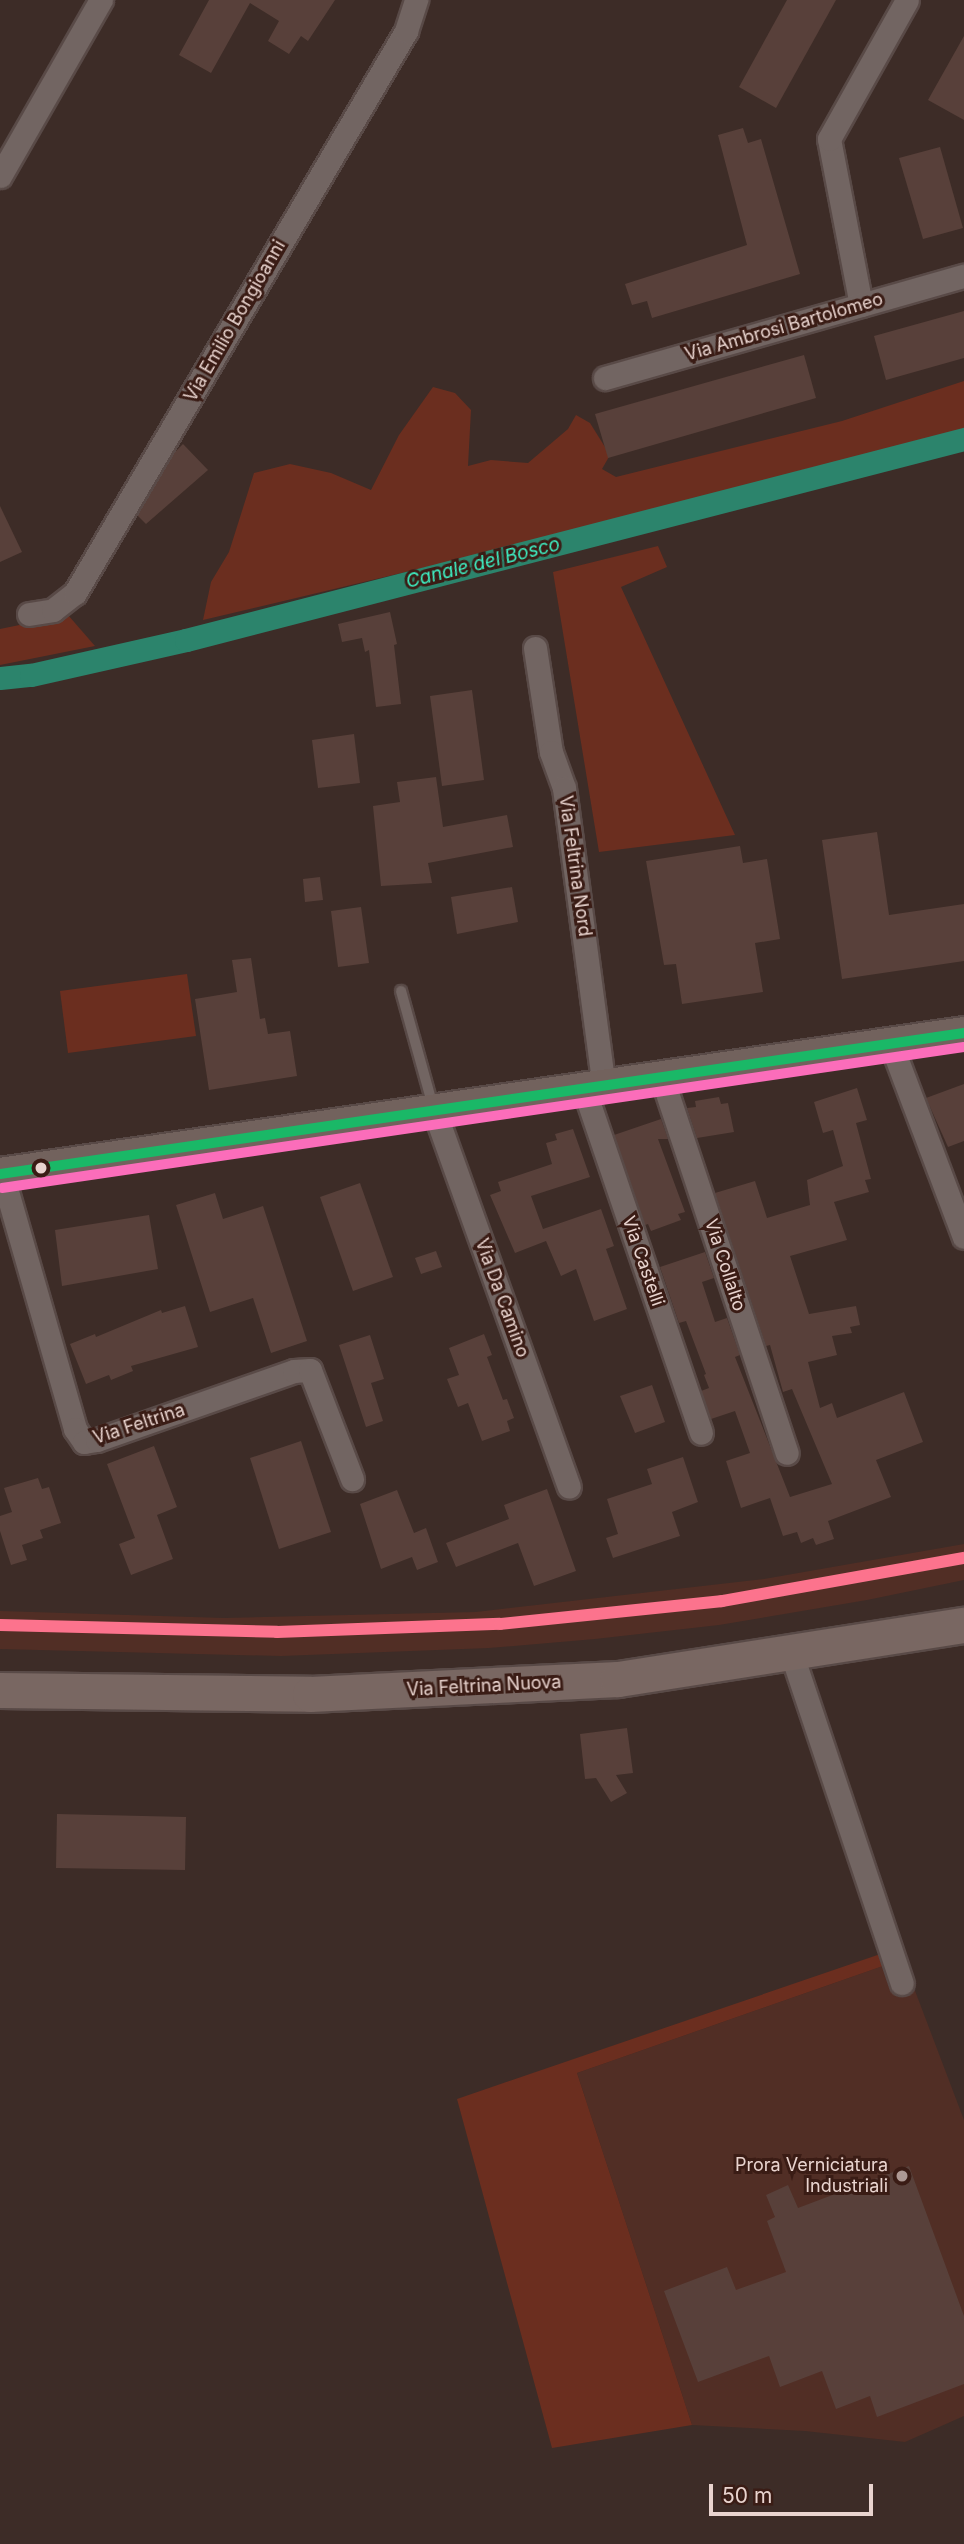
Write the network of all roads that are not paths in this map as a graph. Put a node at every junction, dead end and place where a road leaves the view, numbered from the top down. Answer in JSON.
{"nodes":[{"id":1,"x":101,"y":0,"type":"edge"},
{"id":2,"x":416,"y":0,"type":"edge"},
{"id":3,"x":907,"y":0,"type":"edge"},
{"id":4,"x":0,"y":176,"type":"edge"},
{"id":5,"x":964,"y":276,"type":"edge"},
{"id":6,"x":861,"y":305,"type":"junction"},
{"id":7,"x":605,"y":378,"type":"dead end"},
{"id":8,"x":29,"y":614,"type":"dead end"},
{"id":9,"x":535,"y":648,"type":"dead end"},
{"id":10,"x":401,"y":991,"type":"dead end"},
{"id":11,"x":964,"y":1033,"type":"edge"},
{"id":12,"x":891,"y":1044,"type":"junction"},
{"id":13,"x":662,"y":1077,"type":"junction"},
{"id":14,"x":594,"y":1088,"type":"junction"},
{"id":15,"x":434,"y":1110,"type":"junction"},
{"id":16,"x":1,"y":1174,"type":"edge"},
{"id":17,"x":964,"y":1237,"type":"edge"},
{"id":18,"x":701,"y":1433,"type":"dead end"},
{"id":19,"x":787,"y":1453,"type":"dead end"},
{"id":20,"x":352,"y":1479,"type":"dead end"},
{"id":21,"x":569,"y":1487,"type":"dead end"},
{"id":22,"x":964,"y":1625,"type":"edge"},
{"id":23,"x":791,"y":1652,"type":"junction"},
{"id":24,"x":0,"y":1690,"type":"edge"},
{"id":25,"x":902,"y":1983,"type":"dead end"}],
"edges":[{"from":1,"to":4,"type":"street"},
{"from":2,"to":8,"type":"street","name":"Via Emilio Bongioanni"},
{"from":3,"to":6,"type":"street"},
{"from":5,"to":6,"type":"street","name":"Via Ambrosi Bartolomeo"},
{"from":6,"to":7,"type":"street","name":"Via Ambrosi Bartolomeo"},
{"from":9,"to":14,"type":"street","name":"Via Feltrina Nord"},
{"from":10,"to":15,"type":"lane"},
{"from":11,"to":12,"type":"main road"},
{"from":12,"to":13,"type":"main road"},
{"from":12,"to":17,"type":"street"},
{"from":13,"to":14,"type":"main road"},
{"from":13,"to":19,"type":"street","name":"Via Collalto"},
{"from":14,"to":15,"type":"main road"},
{"from":14,"to":18,"type":"street","name":"Via Castelli"},
{"from":15,"to":16,"type":"main road"},
{"from":15,"to":21,"type":"street","name":"Via Da Camino"},
{"from":16,"to":20,"type":"street","name":"Via Feltrina"},
{"from":22,"to":23,"type":"main road","name":"Via Feltrina Nuova"},
{"from":23,"to":24,"type":"main road","name":"Via Feltrina Nuova"},
{"from":23,"to":25,"type":"street"}]}
